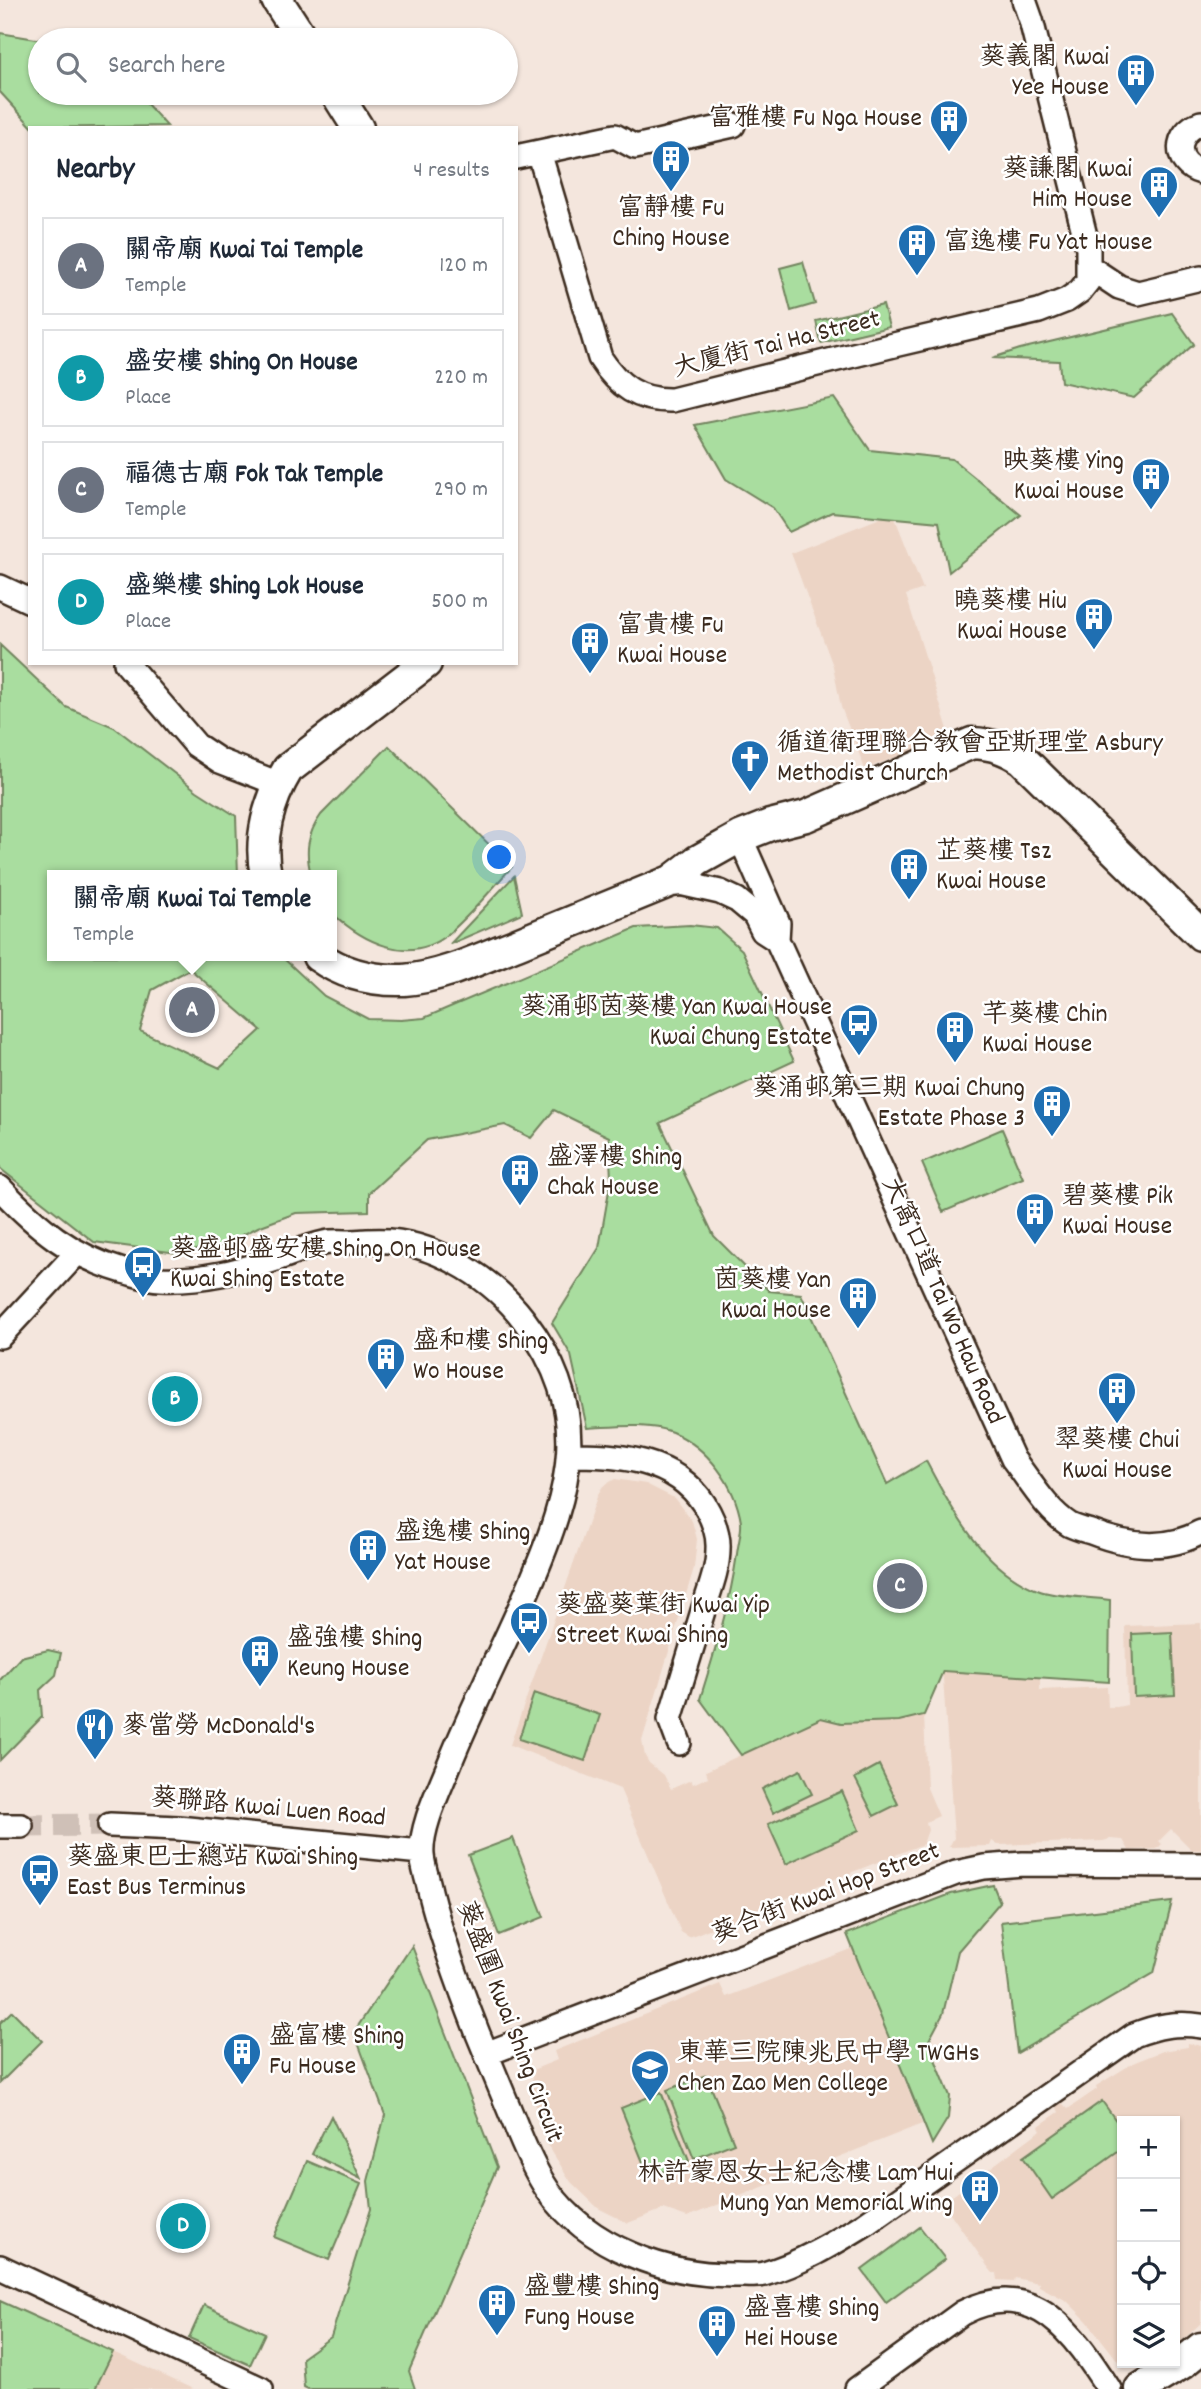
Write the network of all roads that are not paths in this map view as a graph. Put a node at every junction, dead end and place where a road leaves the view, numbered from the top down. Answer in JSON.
{"nodes":[{"id":1,"x":277,"y":0,"type":"edge"},
{"id":2,"x":1024,"y":0,"type":"edge"},
{"id":3,"x":295,"y":28,"type":"edge"},
{"id":4,"x":344,"y":105,"type":"edge"},
{"id":5,"x":1201,"y":123,"type":"edge"},
{"id":6,"x":733,"y":125,"type":"dead end"},
{"id":7,"x":357,"y":126,"type":"edge"},
{"id":8,"x":539,"y":152,"type":"junction"},
{"id":9,"x":518,"y":157,"type":"edge"},
{"id":10,"x":1201,"y":172,"type":"edge"},
{"id":11,"x":1089,"y":267,"type":"junction"},
{"id":12,"x":1201,"y":278,"type":"edge"},
{"id":13,"x":0,"y":587,"type":"edge"},
{"id":14,"x":28,"y":600,"type":"edge"},
{"id":15,"x":128,"y":665,"type":"edge"},
{"id":16,"x":423,"y":665,"type":"edge"},
{"id":17,"x":279,"y":784,"type":"junction"},
{"id":18,"x":743,"y":845,"type":"junction"},
{"id":19,"x":265,"y":870,"type":"edge"},
{"id":20,"x":671,"y":881,"type":"junction"},
{"id":21,"x":1201,"y":935,"type":"edge"},
{"id":22,"x":777,"y":940,"type":"junction"},
{"id":23,"x":327,"y":961,"type":"edge"},
{"id":24,"x":0,"y":1188,"type":"edge"},
{"id":25,"x":76,"y":1254,"type":"junction"},
{"id":26,"x":0,"y":1336,"type":"edge"},
{"id":27,"x":569,"y":1455,"type":"junction"},
{"id":28,"x":1201,"y":1532,"type":"edge"},
{"id":29,"x":679,"y":1743,"type":"dead end"},
{"id":30,"x":110,"y":1825,"type":"tunnel mouth"},
{"id":31,"x":421,"y":1852,"type":"junction"},
{"id":32,"x":1201,"y":1865,"type":"edge"},
{"id":33,"x":1201,"y":2026,"type":"edge"},
{"id":34,"x":486,"y":2054,"type":"junction"},
{"id":35,"x":0,"y":2267,"type":"edge"},
{"id":36,"x":1201,"y":2348,"type":"edge"},
{"id":37,"x":261,"y":2389,"type":"edge"},
{"id":38,"x":857,"y":2389,"type":"edge"},
{"id":39,"x":1109,"y":2389,"type":"edge"},
{"id":40,"x":1140,"y":2389,"type":"edge"}],
"edges":[{"from":1,"to":3,"type":"main road"},
{"from":2,"to":11,"type":"street"},
{"from":4,"to":7,"type":"main road"},
{"from":5,"to":10,"type":"street"},
{"from":6,"to":8,"type":"street"},
{"from":8,"to":9,"type":"street"},
{"from":8,"to":11,"type":"street","name":"大廈街 Tai Ha Street"},
{"from":11,"to":12,"type":"street"},
{"from":13,"to":14,"type":"street"},
{"from":15,"to":17,"type":"street"},
{"from":16,"to":17,"type":"main road"},
{"from":17,"to":19,"type":"main road"},
{"from":18,"to":20,"type":"main road"},
{"from":18,"to":21,"type":"main road"},
{"from":18,"to":22,"type":"street","name":"大窩口道 Tai Wo Hau Road"},
{"from":20,"to":22,"type":"street","name":"大窩口道 Tai Wo Hau Road"},
{"from":20,"to":23,"type":"main road"},
{"from":22,"to":28,"type":"street","name":"大窩口道 Tai Wo Hau Road"},
{"from":24,"to":25,"type":"street","name":"葵盛圍 Kwai Shing Circuit"},
{"from":25,"to":26,"type":"street"},
{"from":25,"to":27,"type":"street","name":"葵盛圍 Kwai Shing Circuit"},
{"from":27,"to":29,"type":"street"},
{"from":27,"to":31,"type":"street","name":"葵盛圍 Kwai Shing Circuit"},
{"from":30,"to":31,"type":"street","name":"葵聯路 Kwai Luen Road"},
{"from":31,"to":34,"type":"street","name":"葵盛圍 Kwai Shing Circuit"},
{"from":32,"to":34,"type":"street","name":"葵合街 Kwai Hop Street"},
{"from":33,"to":34,"type":"street","name":"葵盛圍 Kwai Shing Circuit"},
{"from":35,"to":37,"type":"street"},
{"from":36,"to":40,"type":"main road"},
{"from":38,"to":39,"type":"street"}]}
